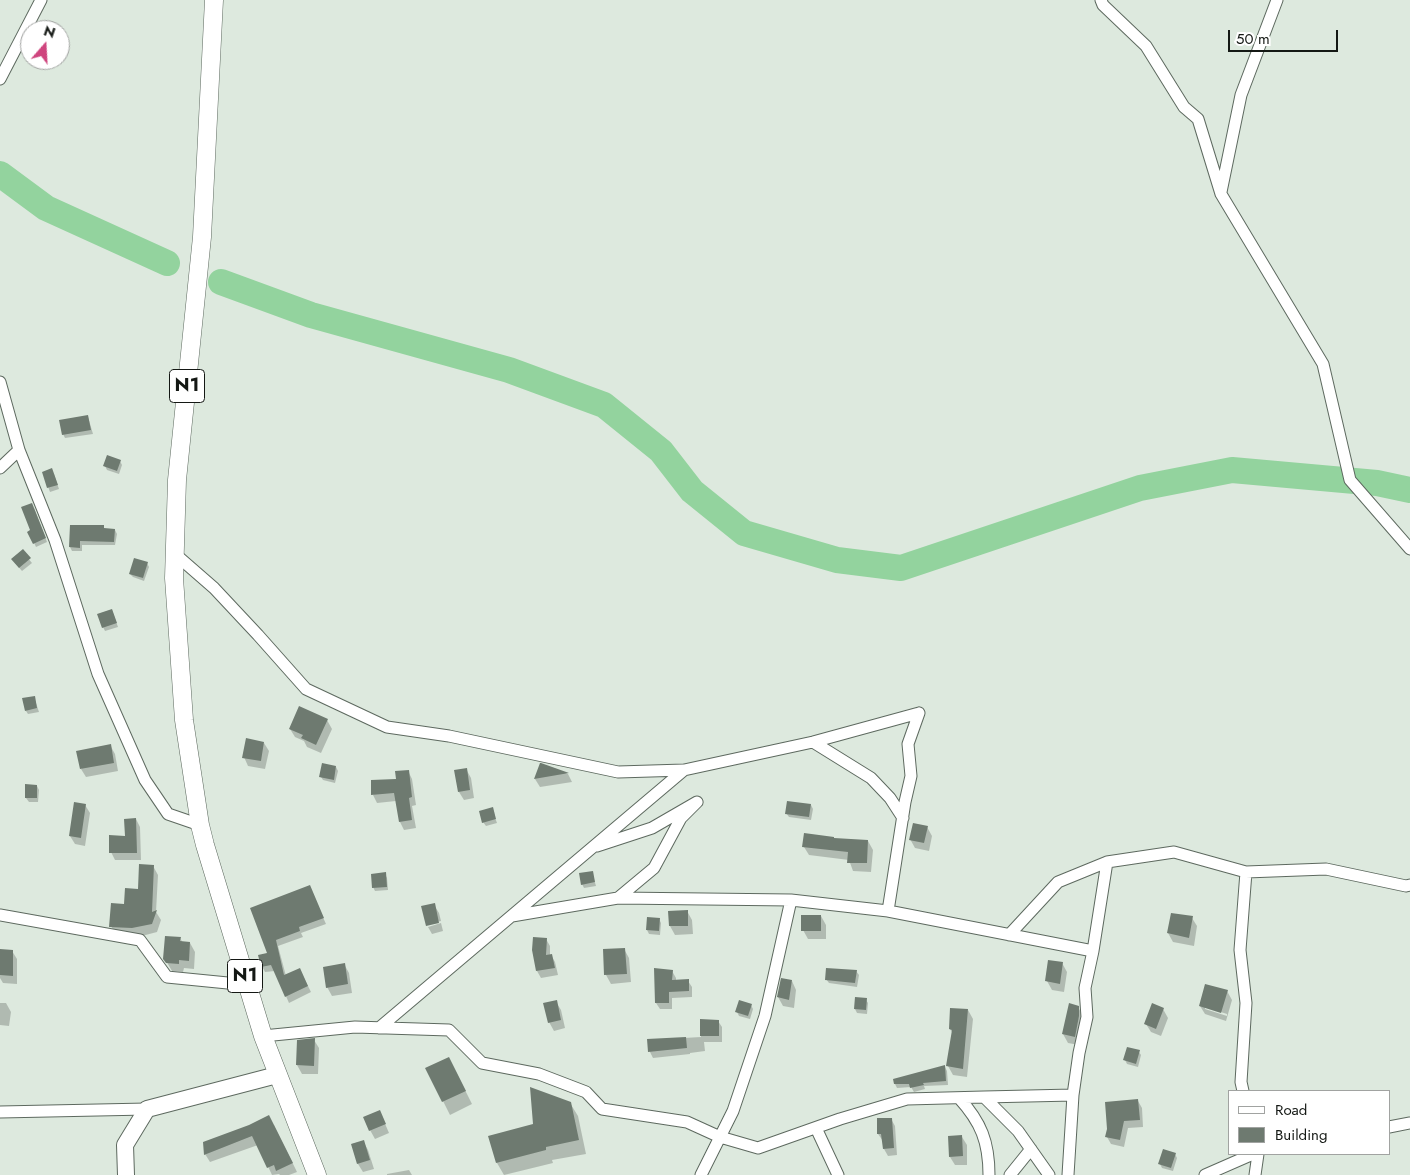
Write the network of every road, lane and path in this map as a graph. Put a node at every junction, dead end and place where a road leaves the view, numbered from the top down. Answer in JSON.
{"nodes":[{"id":1,"x":41,"y":0,"type":"edge"},
{"id":2,"x":214,"y":0,"type":"edge"},
{"id":3,"x":1101,"y":0,"type":"edge"},
{"id":4,"x":1277,"y":0,"type":"edge"},
{"id":5,"x":0,"y":79,"type":"edge"},
{"id":6,"x":1221,"y":194,"type":"junction"},
{"id":7,"x":0,"y":382,"type":"edge"},
{"id":8,"x":19,"y":450,"type":"junction"},
{"id":9,"x":0,"y":468,"type":"edge"},
{"id":10,"x":1410,"y":549,"type":"edge"},
{"id":11,"x":175,"y":554,"type":"junction"},
{"id":12,"x":813,"y":742,"type":"junction"},
{"id":13,"x":684,"y":770,"type":"junction"},
{"id":14,"x":903,"y":818,"type":"junction"},
{"id":15,"x":200,"y":825,"type":"junction"},
{"id":16,"x":590,"y":849,"type":"junction"},
{"id":17,"x":1108,"y":862,"type":"junction"},
{"id":18,"x":1246,"y":872,"type":"junction"},
{"id":19,"x":1410,"y":885,"type":"edge"},
{"id":20,"x":618,"y":898,"type":"junction"},
{"id":21,"x":791,"y":900,"type":"junction"},
{"id":22,"x":888,"y":912,"type":"junction"},
{"id":23,"x":0,"y":915,"type":"edge"},
{"id":24,"x":510,"y":916,"type":"junction"},
{"id":25,"x":1009,"y":934,"type":"junction"},
{"id":26,"x":1093,"y":951,"type":"junction"},
{"id":27,"x":248,"y":985,"type":"junction"},
{"id":28,"x":379,"y":1028,"type":"junction"},
{"id":29,"x":263,"y":1036,"type":"junction"},
{"id":30,"x":277,"y":1075,"type":"junction"},
{"id":31,"x":1243,"y":1090,"type":"edge"},
{"id":32,"x":1073,"y":1095,"type":"junction"},
{"id":33,"x":984,"y":1097,"type":"junction"},
{"id":34,"x":959,"y":1098,"type":"junction"},
{"id":35,"x":147,"y":1109,"type":"junction"},
{"id":36,"x":0,"y":1112,"type":"edge"},
{"id":37,"x":1410,"y":1123,"type":"edge"},
{"id":38,"x":1390,"y":1127,"type":"edge"},
{"id":39,"x":816,"y":1128,"type":"junction"},
{"id":40,"x":720,"y":1137,"type":"junction"},
{"id":41,"x":1031,"y":1149,"type":"junction"},
{"id":42,"x":1251,"y":1155,"type":"edge"},
{"id":43,"x":1258,"y":1155,"type":"edge"},
{"id":44,"x":126,"y":1175,"type":"edge"},
{"id":45,"x":317,"y":1175,"type":"edge"},
{"id":46,"x":701,"y":1175,"type":"edge"},
{"id":47,"x":838,"y":1175,"type":"edge"},
{"id":48,"x":989,"y":1175,"type":"edge"},
{"id":49,"x":1010,"y":1175,"type":"edge"},
{"id":50,"x":1049,"y":1175,"type":"edge"},
{"id":51,"x":1068,"y":1175,"type":"edge"},
{"id":52,"x":1205,"y":1175,"type":"edge"},
{"id":53,"x":1255,"y":1175,"type":"edge"}],
"edges":[{"from":1,"to":5,"type":"street"},
{"from":2,"to":11,"type":"main road","number":"N1"},
{"from":3,"to":6,"type":"street"},
{"from":4,"to":6,"type":"street"},
{"from":6,"to":10,"type":"street"},
{"from":7,"to":8,"type":"street"},
{"from":8,"to":9,"type":"street"},
{"from":8,"to":15,"type":"street"},
{"from":11,"to":13,"type":"street"},
{"from":11,"to":15,"type":"main road","number":"N1"},
{"from":12,"to":13,"type":"street"},
{"from":12,"to":14,"type":"street"},
{"from":12,"to":14,"type":"street"},
{"from":13,"to":16,"type":"street"},
{"from":14,"to":22,"type":"street"},
{"from":15,"to":27,"type":"main road","number":"N1"},
{"from":16,"to":20,"type":"street"},
{"from":16,"to":24,"type":"street"},
{"from":17,"to":18,"type":"street"},
{"from":17,"to":25,"type":"street"},
{"from":17,"to":26,"type":"street"},
{"from":18,"to":19,"type":"street"},
{"from":18,"to":31,"type":"street"},
{"from":20,"to":21,"type":"street"},
{"from":20,"to":24,"type":"street"},
{"from":21,"to":22,"type":"street"},
{"from":21,"to":40,"type":"street"},
{"from":22,"to":25,"type":"street"},
{"from":23,"to":27,"type":"street"},
{"from":24,"to":28,"type":"street"},
{"from":25,"to":26,"type":"street"},
{"from":26,"to":32,"type":"street"},
{"from":27,"to":29,"type":"main road","number":"N1"},
{"from":28,"to":29,"type":"street"},
{"from":28,"to":40,"type":"street"},
{"from":29,"to":30,"type":"main road","number":"N1"},
{"from":30,"to":35,"type":"street"},
{"from":30,"to":45,"type":"main road","number":"N1"},
{"from":32,"to":33,"type":"street"},
{"from":32,"to":51,"type":"street"},
{"from":33,"to":34,"type":"street"},
{"from":33,"to":41,"type":"street"},
{"from":34,"to":39,"type":"street"},
{"from":34,"to":48,"type":"street"},
{"from":35,"to":36,"type":"street"},
{"from":35,"to":44,"type":"street"},
{"from":37,"to":38,"type":"street"},
{"from":39,"to":40,"type":"street"},
{"from":39,"to":47,"type":"street"},
{"from":40,"to":46,"type":"street"},
{"from":41,"to":49,"type":"street"},
{"from":41,"to":50,"type":"street"},
{"from":42,"to":52,"type":"street"},
{"from":43,"to":53,"type":"street"}]}
